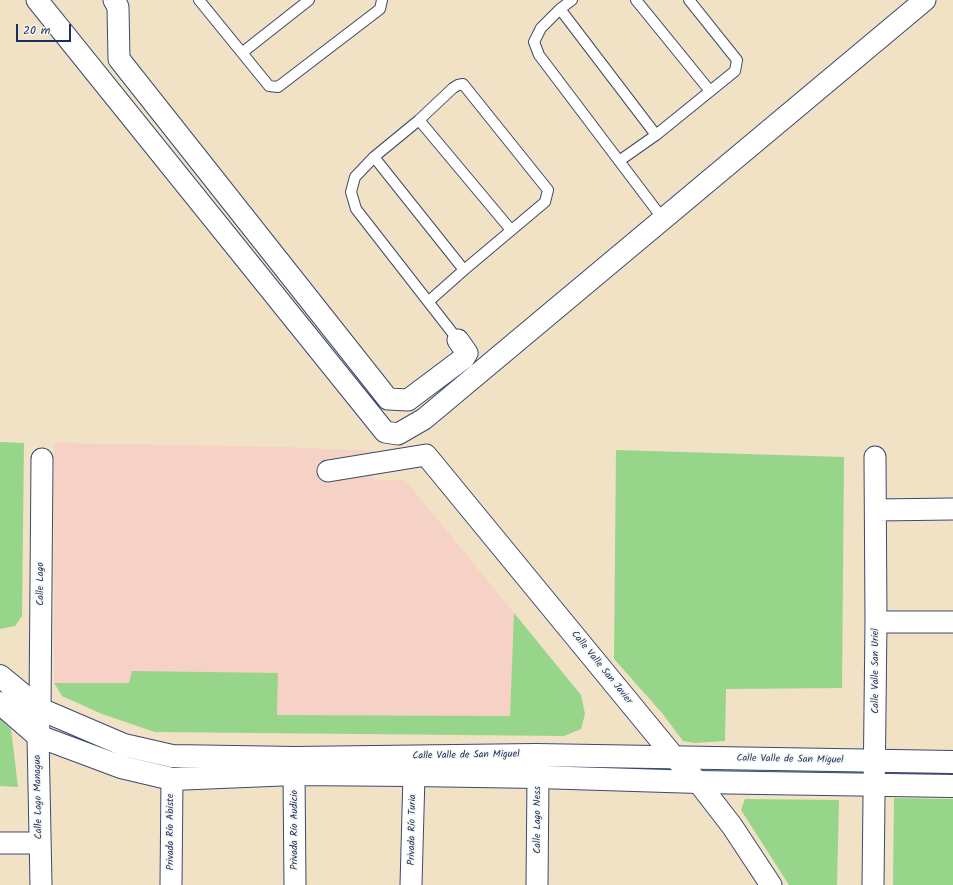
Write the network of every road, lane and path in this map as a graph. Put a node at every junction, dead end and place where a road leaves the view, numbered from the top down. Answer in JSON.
{"nodes":[{"id":1,"x":37,"y":0,"type":"edge"},
{"id":2,"x":114,"y":0,"type":"edge"},
{"id":3,"x":199,"y":0,"type":"edge"},
{"id":4,"x":310,"y":0,"type":"edge"},
{"id":5,"x":382,"y":0,"type":"edge"},
{"id":6,"x":572,"y":0,"type":"edge"},
{"id":7,"x":636,"y":0,"type":"edge"},
{"id":8,"x":689,"y":0,"type":"edge"},
{"id":9,"x":925,"y":0,"type":"edge"},
{"id":10,"x":560,"y":9,"type":"junction"},
{"id":11,"x":243,"y":52,"type":"junction"},
{"id":12,"x":119,"y":59,"type":"junction"},
{"id":13,"x":97,"y":75,"type":"junction"},
{"id":14,"x":710,"y":91,"type":"junction"},
{"id":15,"x":419,"y":120,"type":"junction"},
{"id":16,"x":656,"y":135,"type":"junction"},
{"id":17,"x":374,"y":157,"type":"junction"},
{"id":18,"x":619,"y":161,"type":"junction"},
{"id":19,"x":663,"y":219,"type":"junction"},
{"id":20,"x":511,"y":230,"type":"junction"},
{"id":21,"x":464,"y":270,"type":"junction"},
{"id":22,"x":429,"y":301,"type":"junction"},
{"id":23,"x":458,"y":340,"type":"joint"},
{"id":24,"x":875,"y":457,"type":"dead end"},
{"id":25,"x":42,"y":459,"type":"dead end"},
{"id":26,"x":328,"y":471,"type":"dead end"},
{"id":27,"x":953,"y":509,"type":"edge"},
{"id":28,"x":876,"y":510,"type":"junction"},
{"id":29,"x":876,"y":622,"type":"junction"},
{"id":30,"x":953,"y":622,"type":"edge"},
{"id":31,"x":0,"y":676,"type":"edge"},
{"id":32,"x":0,"y":703,"type":"edge"},
{"id":33,"x":40,"y":709,"type":"junction"},
{"id":34,"x":38,"y":736,"type":"junction"},
{"id":35,"x":536,"y":755,"type":"junction"},
{"id":36,"x":675,"y":758,"type":"junction"},
{"id":37,"x":875,"y":761,"type":"junction"},
{"id":38,"x":953,"y":762,"type":"edge"},
{"id":39,"x":294,"y":774,"type":"junction"},
{"id":40,"x":414,"y":776,"type":"junction"},
{"id":41,"x":538,"y":777,"type":"junction"},
{"id":42,"x":172,"y":779,"type":"junction"},
{"id":43,"x":698,"y":782,"type":"junction"},
{"id":44,"x":874,"y":786,"type":"junction"},
{"id":45,"x":953,"y":786,"type":"edge"},
{"id":46,"x":0,"y":843,"type":"edge"},
{"id":47,"x":40,"y":843,"type":"junction"},
{"id":48,"x":41,"y":885,"type":"edge"},
{"id":49,"x":171,"y":885,"type":"edge"},
{"id":50,"x":295,"y":885,"type":"edge"},
{"id":51,"x":411,"y":885,"type":"edge"},
{"id":52,"x":538,"y":885,"type":"edge"},
{"id":53,"x":771,"y":885,"type":"edge"},
{"id":54,"x":873,"y":885,"type":"edge"}],
"edges":[{"from":1,"to":13,"type":"street"},
{"from":2,"to":12,"type":"street"},
{"from":3,"to":11,"type":"lane"},
{"from":4,"to":11,"type":"lane"},
{"from":5,"to":11,"type":"lane"},
{"from":6,"to":10,"type":"lane"},
{"from":7,"to":14,"type":"lane"},
{"from":8,"to":14,"type":"lane"},
{"from":9,"to":19,"type":"street"},
{"from":10,"to":16,"type":"lane"},
{"from":10,"to":18,"type":"lane"},
{"from":12,"to":13,"type":"street"},
{"from":12,"to":23,"type":"street"},
{"from":13,"to":19,"type":"street"},
{"from":14,"to":16,"type":"lane"},
{"from":15,"to":17,"type":"lane"},
{"from":15,"to":20,"type":"lane"},
{"from":15,"to":20,"type":"lane"},
{"from":16,"to":18,"type":"lane"},
{"from":17,"to":21,"type":"lane"},
{"from":17,"to":22,"type":"lane"},
{"from":18,"to":19,"type":"lane"},
{"from":20,"to":21,"type":"lane"},
{"from":21,"to":22,"type":"lane"},
{"from":22,"to":23,"type":"lane"},
{"from":24,"to":28,"type":"street","name":"Calle Valle San Uriel"},
{"from":25,"to":33,"type":"street","name":"Calle Lago"},
{"from":26,"to":36,"type":"street","name":"Calle Valle San Javier"},
{"from":27,"to":28,"type":"street"},
{"from":28,"to":29,"type":"street","name":"Calle Valle San Uriel"},
{"from":29,"to":30,"type":"street"},
{"from":29,"to":37,"type":"street","name":"Calle Valle San Uriel"},
{"from":31,"to":33,"type":"street","name":"Calle Valle de San Miguel"},
{"from":32,"to":34,"type":"street","name":"Calle Valle de San Miguel"},
{"from":33,"to":34,"type":"street","name":"Calle Lago Managua"},
{"from":33,"to":35,"type":"street","name":"Calle Valle de San Miguel"},
{"from":34,"to":42,"type":"street","name":"Calle Valle de San Miguel"},
{"from":34,"to":47,"type":"street","name":"Calle Lago Managua"},
{"from":35,"to":36,"type":"street","name":"Calle Valle de San Miguel"},
{"from":35,"to":41,"type":"street","name":"Calle Lago Ness"},
{"from":36,"to":37,"type":"street","name":"Calle Valle de San Miguel"},
{"from":36,"to":43,"type":"street","name":"Calle Valle San Javier"},
{"from":37,"to":38,"type":"street","name":"Calle Valle de San Miguel"},
{"from":37,"to":44,"type":"street","name":"Calle Valle San Uriel"},
{"from":39,"to":40,"type":"street","name":"Calle Valle de San Miguel"},
{"from":39,"to":42,"type":"street","name":"Calle Valle de San Miguel"},
{"from":39,"to":50,"type":"street","name":"Privada Río Audicio"},
{"from":40,"to":41,"type":"street","name":"Calle Valle de San Miguel"},
{"from":40,"to":51,"type":"street","name":"Privada Río Turia"},
{"from":41,"to":43,"type":"street","name":"Calle Valle de San Miguel"},
{"from":41,"to":52,"type":"street","name":"Calle Lago Ness"},
{"from":42,"to":49,"type":"street","name":"Privada Río Abiste"},
{"from":43,"to":44,"type":"street","name":"Calle Valle de San Miguel"},
{"from":43,"to":53,"type":"street","name":"Calle Valle San Javier"},
{"from":44,"to":45,"type":"street","name":"Calle Valle de San Miguel"},
{"from":44,"to":54,"type":"street","name":"Calle Valle San Uriel"},
{"from":46,"to":47,"type":"street"},
{"from":47,"to":48,"type":"street","name":"Calle Lago Managua"}]}
